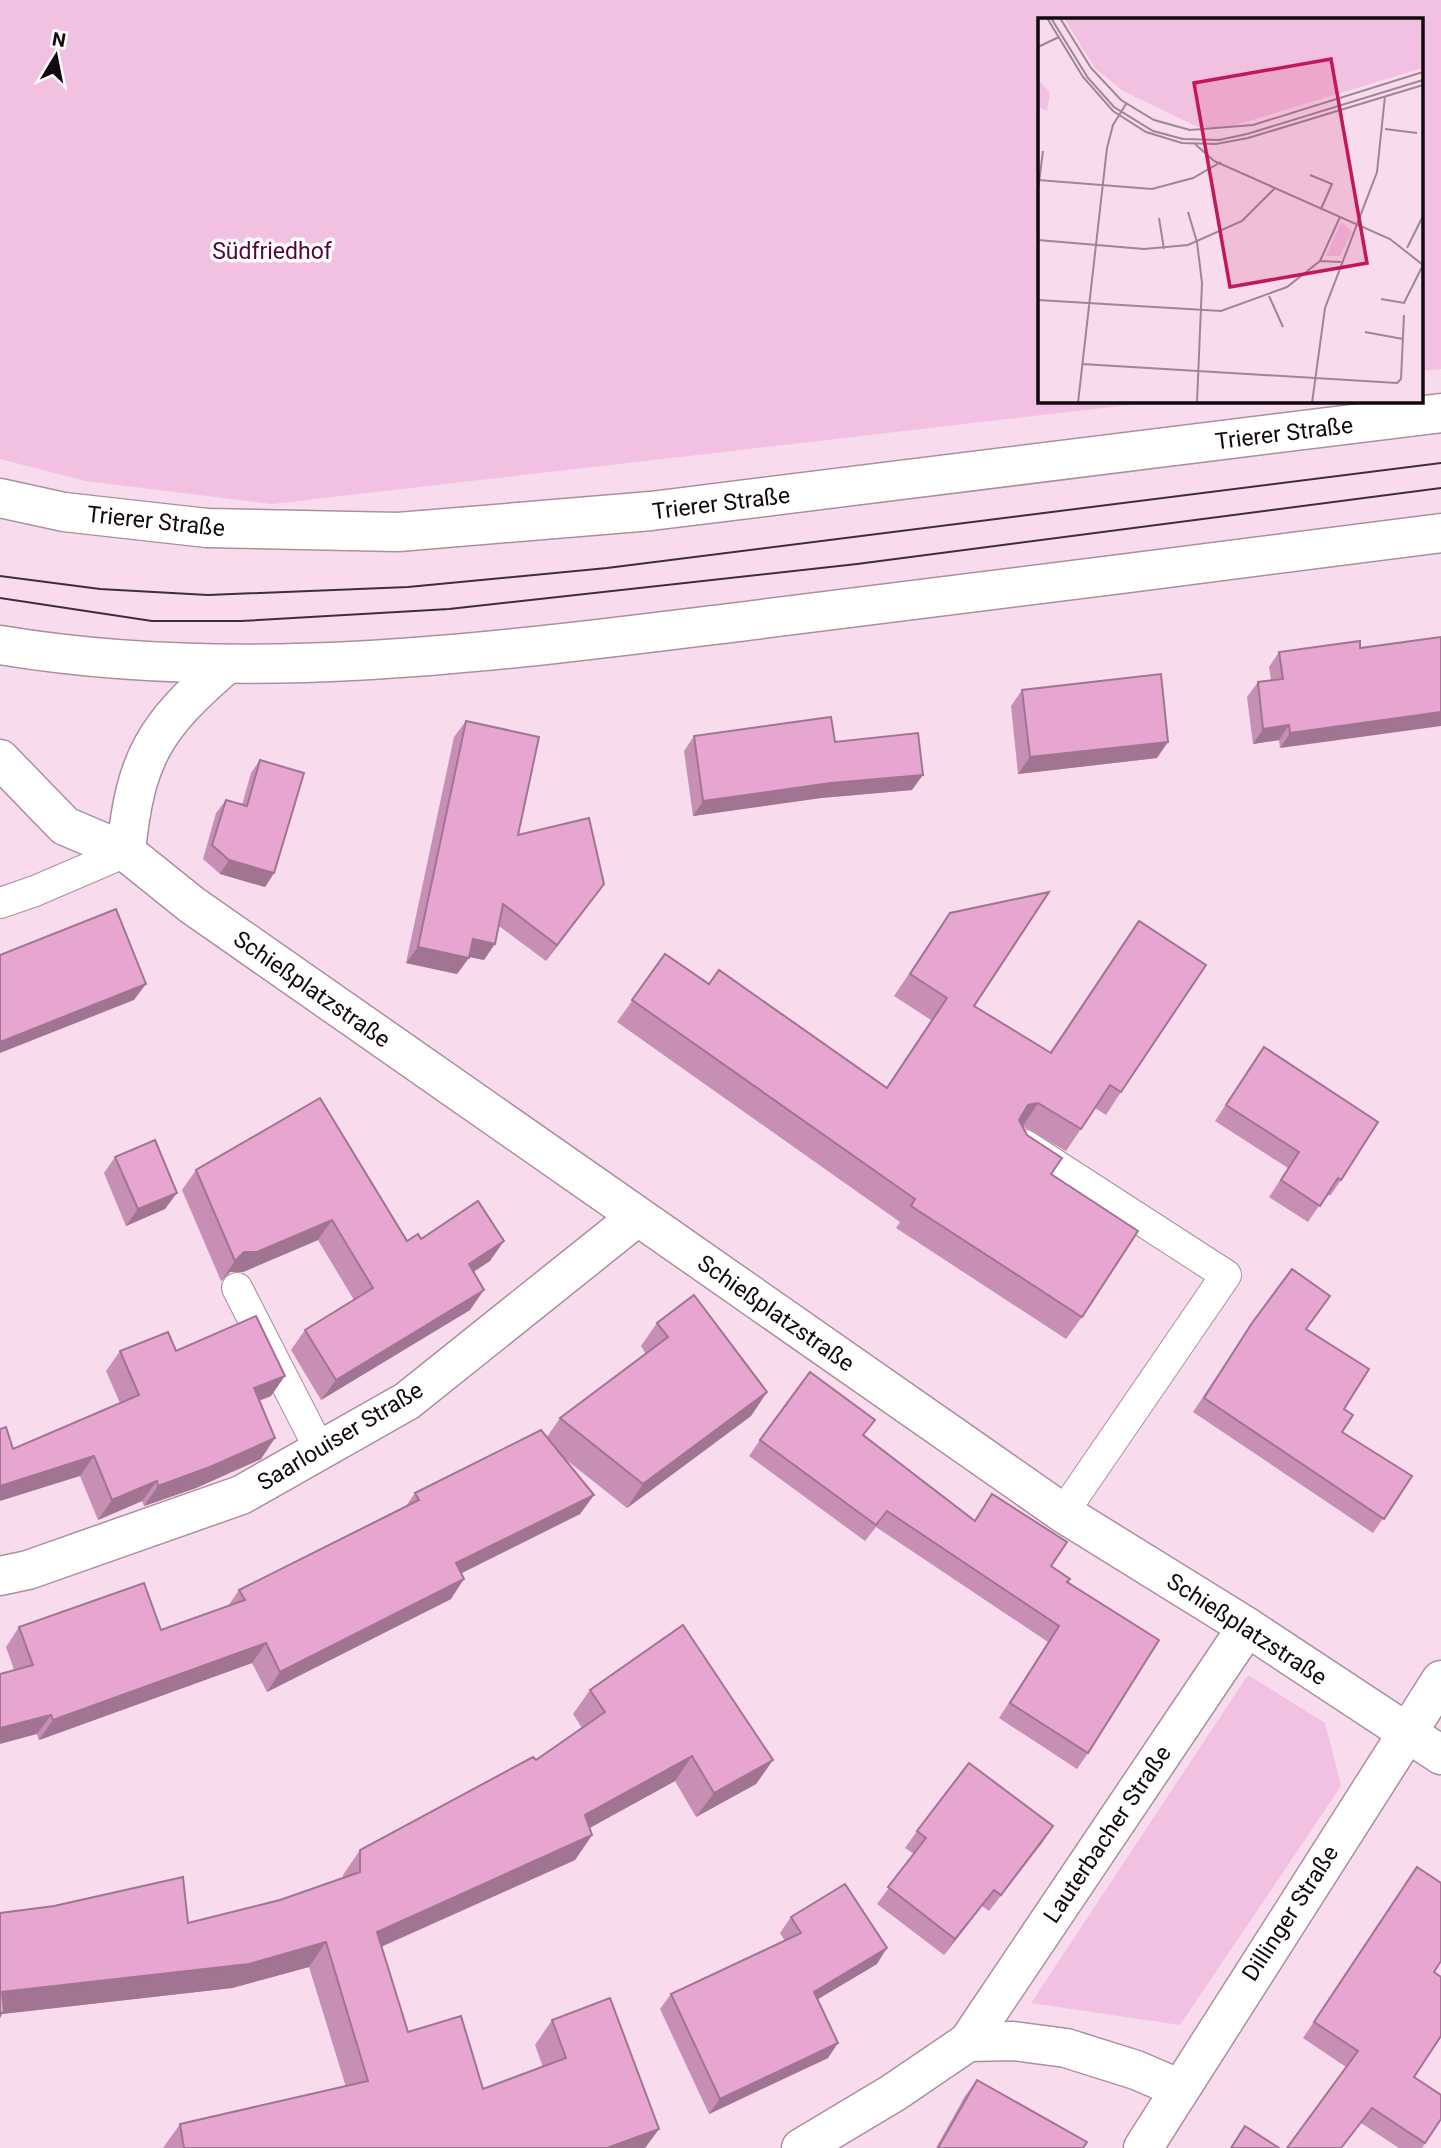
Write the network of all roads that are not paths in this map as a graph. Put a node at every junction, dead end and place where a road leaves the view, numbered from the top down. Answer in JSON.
{"nodes":[{"id":1,"x":1441,"y":413,"type":"edge"},
{"id":2,"x":0,"y":498,"type":"edge"},
{"id":3,"x":1441,"y":533,"type":"edge"},
{"id":4,"x":0,"y":645,"type":"edge"},
{"id":5,"x":226,"y":664,"type":"junction"},
{"id":6,"x":0,"y":759,"type":"edge"},
{"id":7,"x":126,"y":852,"type":"junction"},
{"id":8,"x":0,"y":903,"type":"edge"},
{"id":9,"x":1021,"y":1143,"type":"edge"},
{"id":10,"x":638,"y":1217,"type":"junction"},
{"id":11,"x":237,"y":1288,"type":"edge"},
{"id":12,"x":320,"y":1450,"type":"junction"},
{"id":13,"x":1063,"y":1513,"type":"junction"},
{"id":14,"x":0,"y":1576,"type":"edge"},
{"id":15,"x":1247,"y":1627,"type":"junction"},
{"id":16,"x":1441,"y":1680,"type":"edge"},
{"id":17,"x":1406,"y":1731,"type":"junction"},
{"id":18,"x":1441,"y":1755,"type":"edge"},
{"id":19,"x":968,"y":2042,"type":"junction"},
{"id":20,"x":1178,"y":2088,"type":"junction"},
{"id":21,"x":801,"y":2148,"type":"edge"},
{"id":22,"x":1143,"y":2148,"type":"edge"}],
"edges":[{"from":1,"to":2,"type":"street","name":"Trierer Straße"},
{"from":3,"to":5,"type":"street"},
{"from":4,"to":5,"type":"street"},
{"from":5,"to":7,"type":"street"},
{"from":6,"to":7,"type":"street","name":"Schießplatzstraße"},
{"from":7,"to":8,"type":"lane"},
{"from":7,"to":10,"type":"street","name":"Schießplatzstraße"},
{"from":9,"to":13,"type":"lane"},
{"from":10,"to":12,"type":"street","name":"Saarlouiser Straße"},
{"from":10,"to":13,"type":"street","name":"Schießplatzstraße"},
{"from":11,"to":12,"type":"lane"},
{"from":12,"to":14,"type":"street","name":"Saarlouiser Straße"},
{"from":13,"to":15,"type":"street","name":"Schießplatzstraße"},
{"from":15,"to":17,"type":"street","name":"Schießplatzstraße"},
{"from":15,"to":19,"type":"street","name":"Lauterbacher Straße"},
{"from":16,"to":17,"type":"street","name":"Dillinger Straße"},
{"from":17,"to":18,"type":"street","name":"Schießplatzstraße"},
{"from":17,"to":20,"type":"street","name":"Dillinger Straße"},
{"from":19,"to":20,"type":"street"},
{"from":19,"to":21,"type":"street","name":"Lauterbacher Straße"},
{"from":20,"to":22,"type":"street","name":"Dillinger Straße"}]}
